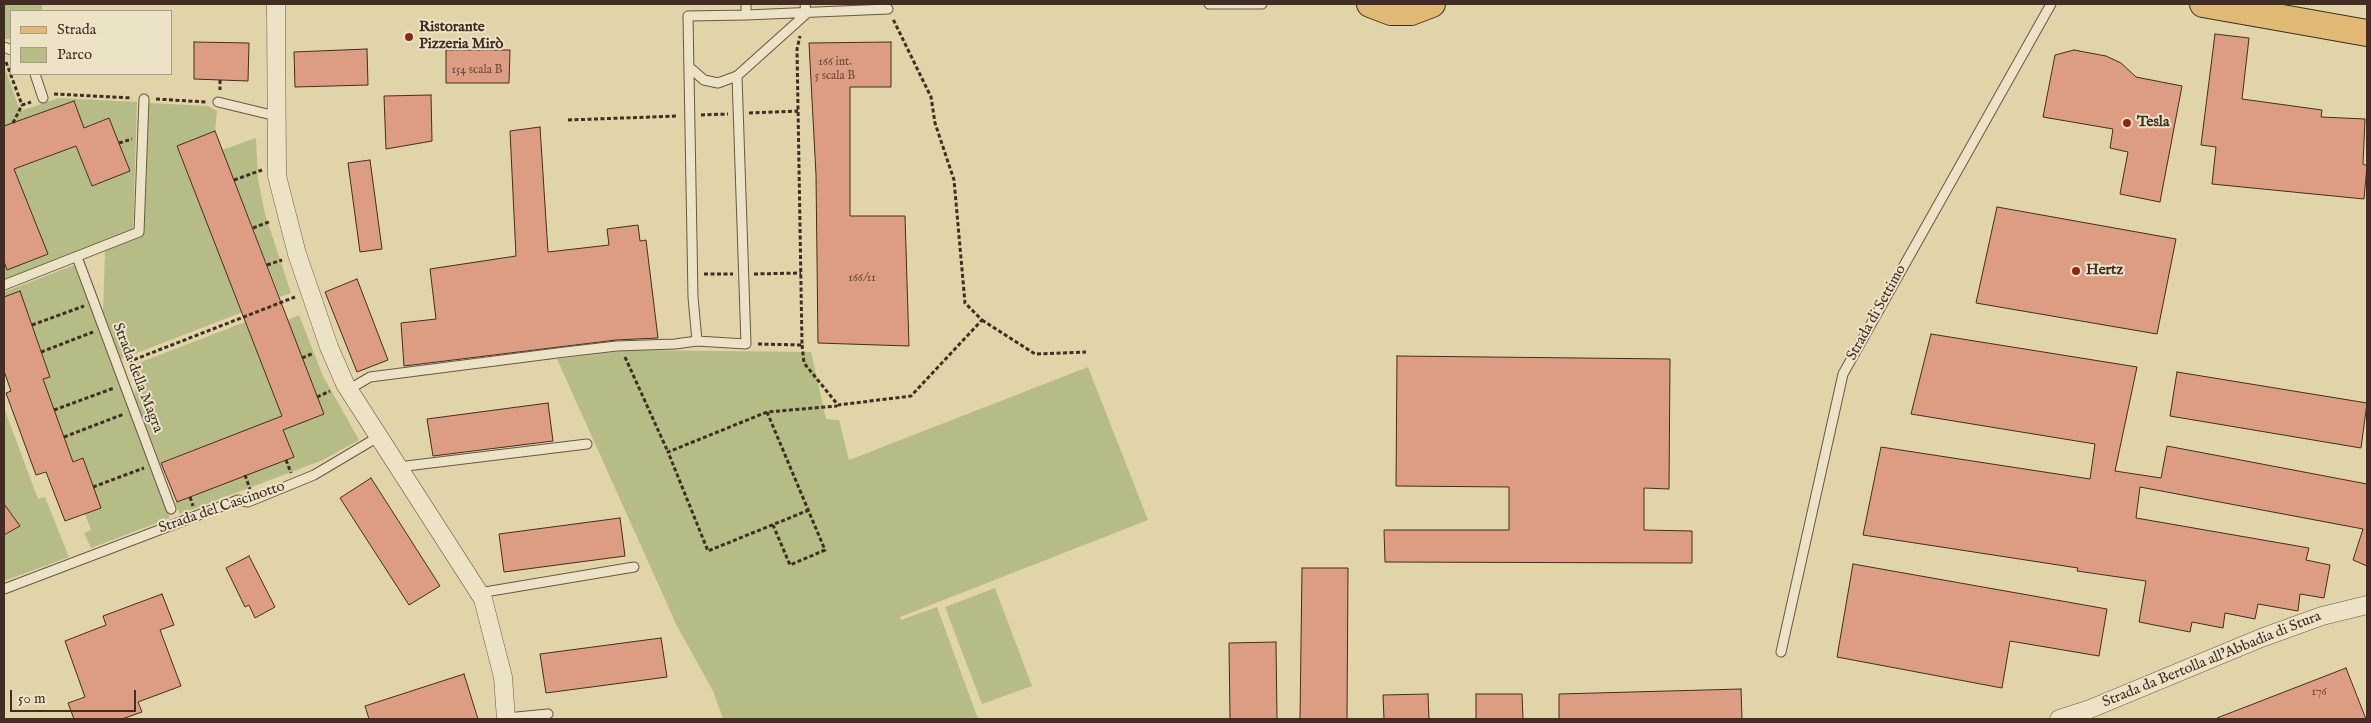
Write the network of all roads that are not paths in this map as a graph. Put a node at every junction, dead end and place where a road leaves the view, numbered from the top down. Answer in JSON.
{"nodes":[{"id":1,"x":276,"y":4,"type":"edge"},
{"id":2,"x":746,"y":4,"type":"edge"},
{"id":3,"x":805,"y":4,"type":"edge"},
{"id":4,"x":1209,"y":4,"type":"edge"},
{"id":5,"x":1262,"y":4,"type":"edge"},
{"id":6,"x":1370,"y":4,"type":"edge"},
{"id":7,"x":1432,"y":4,"type":"edge"},
{"id":8,"x":2051,"y":4,"type":"edge"},
{"id":9,"x":2203,"y":4,"type":"edge"},
{"id":10,"x":888,"y":9,"type":"road end"},
{"id":11,"x":746,"y":14,"type":"junction"},
{"id":12,"x":806,"y":14,"type":"junction"},
{"id":13,"x":2367,"y":33,"type":"edge"},
{"id":14,"x":689,"y":67,"type":"junction"},
{"id":15,"x":35,"y":75,"type":"edge"},
{"id":16,"x":738,"y":76,"type":"junction"},
{"id":17,"x":43,"y":98,"type":"road end"},
{"id":18,"x":144,"y":99,"type":"road end"},
{"id":19,"x":218,"y":102,"type":"road end"},
{"id":20,"x":276,"y":116,"type":"junction"},
{"id":21,"x":77,"y":257,"type":"junction"},
{"id":22,"x":4,"y":285,"type":"edge"},
{"id":23,"x":697,"y":341,"type":"junction"},
{"id":24,"x":348,"y":390,"type":"junction"},
{"id":25,"x":378,"y":437,"type":"junction"},
{"id":26,"x":587,"y":444,"type":"dead end"},
{"id":27,"x":398,"y":467,"type":"junction"},
{"id":28,"x":171,"y":509,"type":"dead end"},
{"id":29,"x":634,"y":567,"type":"dead end"},
{"id":30,"x":4,"y":589,"type":"edge"},
{"id":31,"x":479,"y":593,"type":"junction"},
{"id":32,"x":2367,"y":605,"type":"edge"},
{"id":33,"x":1781,"y":652,"type":"dead end"},
{"id":34,"x":548,"y":714,"type":"dead end"},
{"id":35,"x":506,"y":719,"type":"edge"},
{"id":36,"x":2059,"y":719,"type":"edge"}],
"edges":[{"from":1,"to":20,"type":"street"},
{"from":2,"to":11,"type":"lane"},
{"from":3,"to":12,"type":"lane"},
{"from":4,"to":5,"type":"lane"},
{"from":6,"to":7,"type":"main road"},
{"from":8,"to":33,"type":"lane","name":"Strada di Settimo"},
{"from":9,"to":13,"type":"main road"},
{"from":10,"to":12,"type":"lane"},
{"from":11,"to":12,"type":"lane"},
{"from":11,"to":14,"type":"lane"},
{"from":12,"to":16,"type":"lane"},
{"from":14,"to":16,"type":"lane"},
{"from":14,"to":23,"type":"lane"},
{"from":15,"to":17,"type":"lane"},
{"from":16,"to":23,"type":"lane"},
{"from":18,"to":21,"type":"lane"},
{"from":19,"to":20,"type":"lane"},
{"from":20,"to":24,"type":"street"},
{"from":21,"to":22,"type":"lane"},
{"from":21,"to":28,"type":"lane","name":"Strada della Magra"},
{"from":23,"to":24,"type":"lane"},
{"from":24,"to":25,"type":"street"},
{"from":25,"to":27,"type":"street"},
{"from":25,"to":30,"type":"lane","name":"Strada del Cascinotto"},
{"from":26,"to":27,"type":"lane"},
{"from":27,"to":31,"type":"street"},
{"from":29,"to":31,"type":"lane"},
{"from":31,"to":35,"type":"street"},
{"from":32,"to":36,"type":"street","name":"Strada da Bertolla all'Abbadia di Stura"},
{"from":34,"to":35,"type":"lane"}]}
